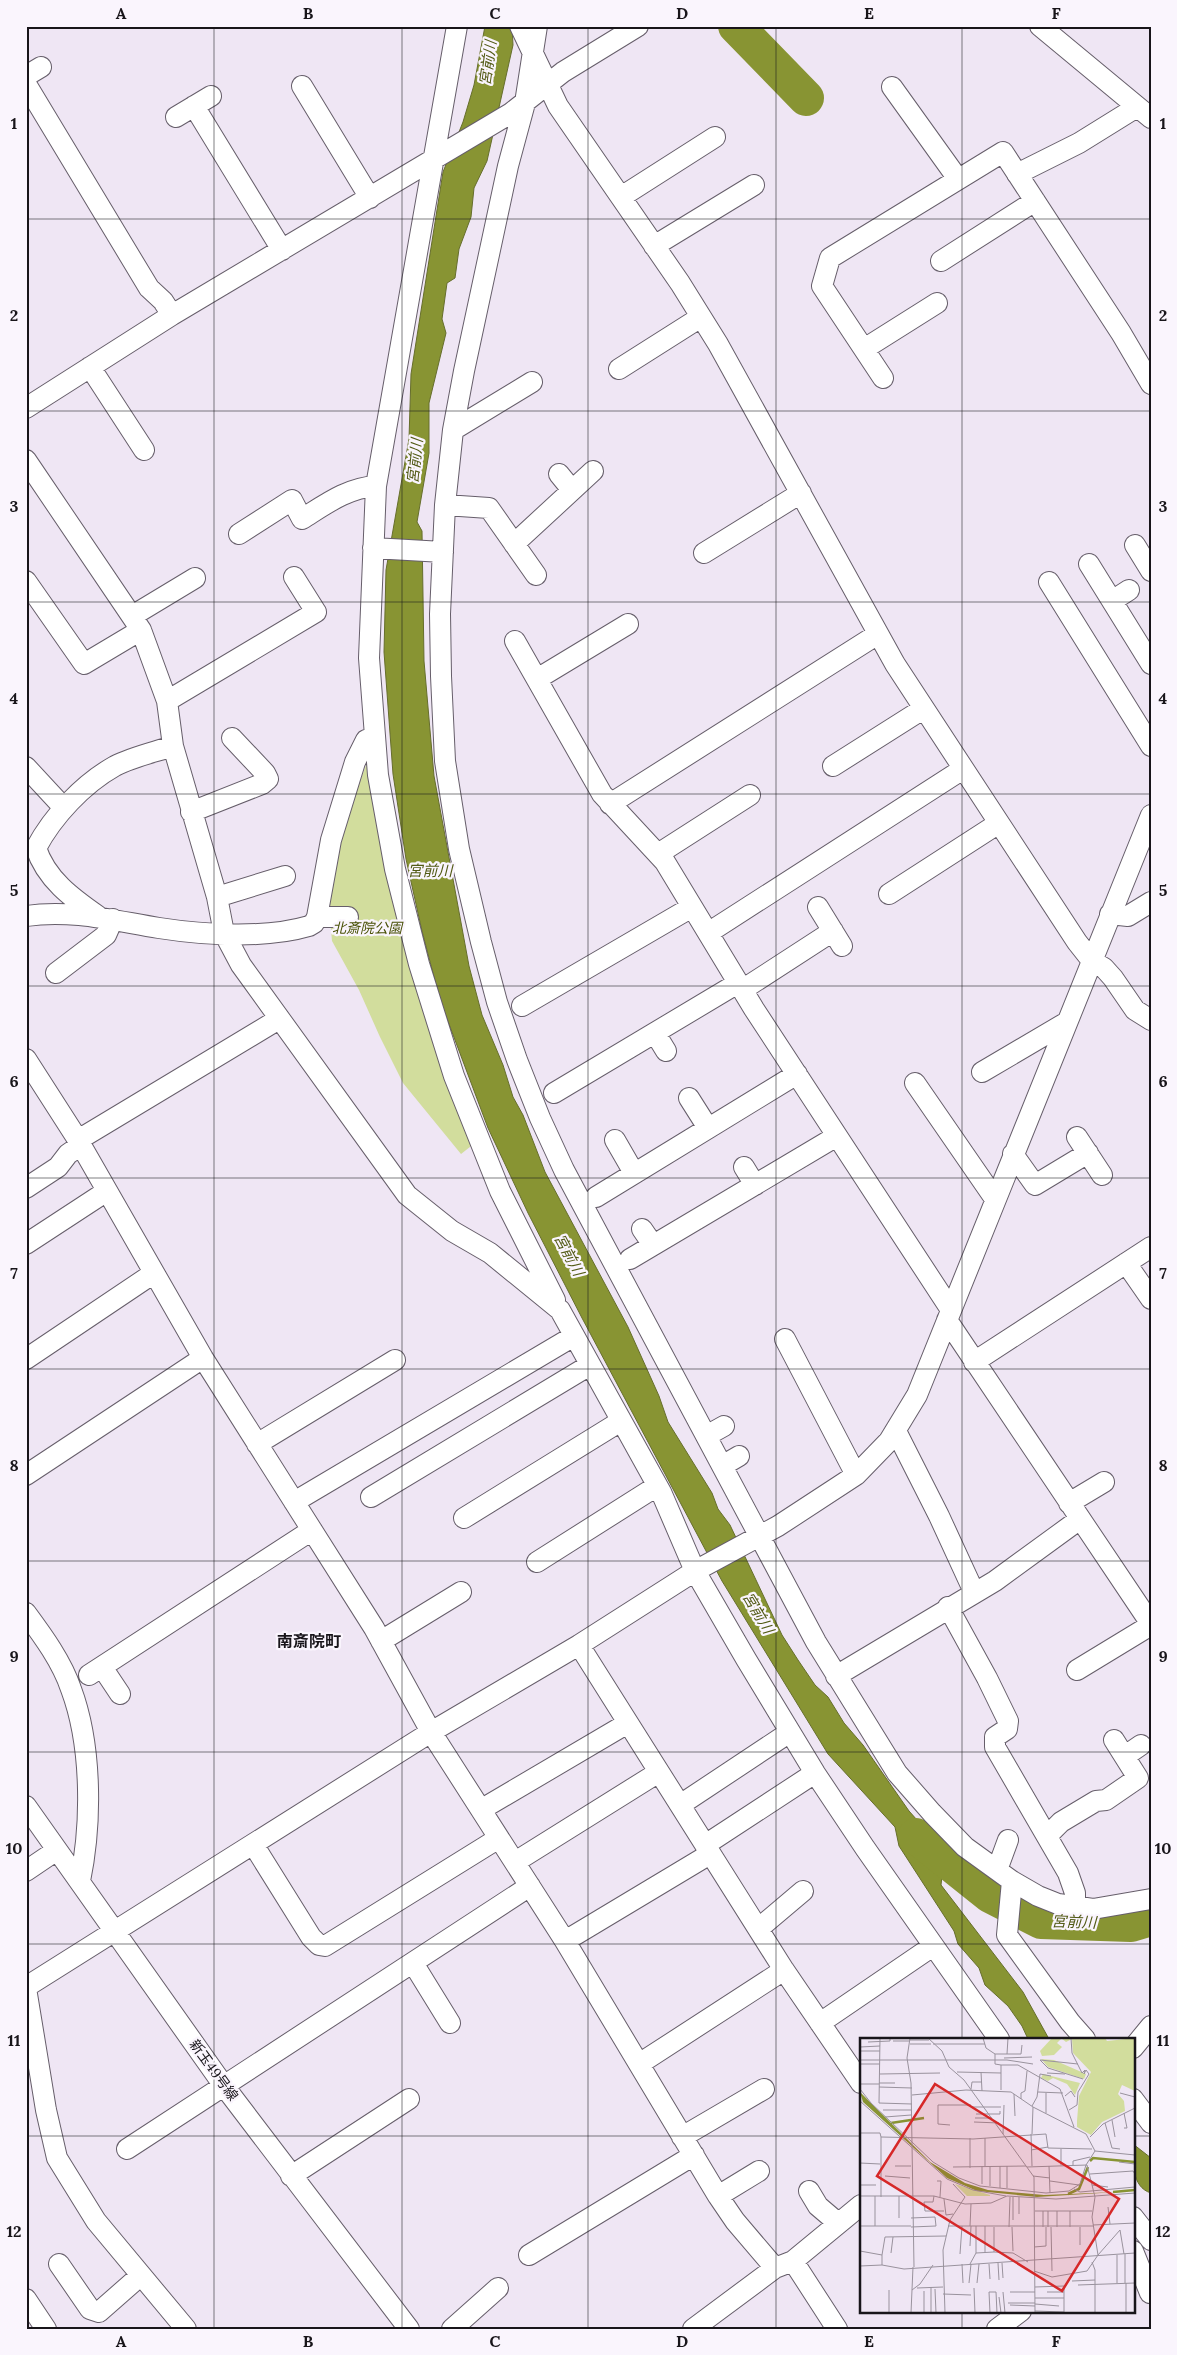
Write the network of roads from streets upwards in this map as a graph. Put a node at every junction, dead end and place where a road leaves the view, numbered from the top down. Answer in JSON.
{"nodes":[{"id":1,"x":457,"y":26,"type":"edge"},
{"id":2,"x":638,"y":26,"type":"edge"},
{"id":3,"x":1040,"y":26,"type":"edge"},
{"id":4,"x":527,"y":29,"type":"edge"},
{"id":5,"x":534,"y":54,"type":"junction"},
{"id":6,"x":26,"y":84,"type":"edge"},
{"id":7,"x":548,"y":85,"type":"junction"},
{"id":8,"x":302,"y":86,"type":"dead end"},
{"id":9,"x":892,"y":87,"type":"dead end"},
{"id":10,"x":518,"y":108,"type":"junction"},
{"id":11,"x":1144,"y":113,"type":"edge"},
{"id":12,"x":176,"y":117,"type":"dead end"},
{"id":13,"x":716,"y":137,"type":"dead end"},
{"id":14,"x":440,"y":157,"type":"junction"},
{"id":15,"x":1017,"y":174,"type":"junction"},
{"id":16,"x":958,"y":179,"type":"junction"},
{"id":17,"x":754,"y":185,"type":"dead end"},
{"id":18,"x":621,"y":197,"type":"junction"},
{"id":19,"x":370,"y":198,"type":"junction"},
{"id":20,"x":1035,"y":201,"type":"junction"},
{"id":21,"x":654,"y":246,"type":"junction"},
{"id":22,"x":282,"y":250,"type":"junction"},
{"id":23,"x":942,"y":261,"type":"dead end"},
{"id":24,"x":937,"y":303,"type":"dead end"},
{"id":25,"x":172,"y":315,"type":"junction"},
{"id":26,"x":701,"y":317,"type":"junction"},
{"id":27,"x":864,"y":349,"type":"junction"},
{"id":28,"x":90,"y":367,"type":"junction"},
{"id":29,"x":619,"y":369,"type":"dead end"},
{"id":30,"x":883,"y":378,"type":"dead end"},
{"id":31,"x":532,"y":382,"type":"dead end"},
{"id":32,"x":1151,"y":384,"type":"edge"},
{"id":33,"x":26,"y":408,"type":"edge"},
{"id":34,"x":453,"y":430,"type":"junction"},
{"id":35,"x":144,"y":450,"type":"dead end"},
{"id":36,"x":26,"y":460,"type":"edge"},
{"id":37,"x":593,"y":471,"type":"dead end"},
{"id":38,"x":559,"y":474,"type":"dead end"},
{"id":39,"x":376,"y":486,"type":"junction"},
{"id":40,"x":572,"y":490,"type":"junction"},
{"id":41,"x":801,"y":493,"type":"junction"},
{"id":42,"x":445,"y":505,"type":"junction"},
{"id":43,"x":239,"y":534,"type":"dead end"},
{"id":44,"x":514,"y":544,"type":"junction"},
{"id":45,"x":1134,"y":545,"type":"dead end"},
{"id":46,"x":377,"y":548,"type":"junction"},
{"id":47,"x":439,"y":552,"type":"junction"},
{"id":48,"x":704,"y":553,"type":"dead end"},
{"id":49,"x":1090,"y":564,"type":"dead end"},
{"id":50,"x":1151,"y":571,"type":"edge"},
{"id":51,"x":536,"y":575,"type":"dead end"},
{"id":52,"x":294,"y":576,"type":"dead end"},
{"id":53,"x":195,"y":578,"type":"dead end"},
{"id":54,"x":26,"y":582,"type":"edge"},
{"id":55,"x":1049,"y":582,"type":"dead end"},
{"id":56,"x":1129,"y":590,"type":"dead end"},
{"id":57,"x":1112,"y":601,"type":"junction"},
{"id":58,"x":136,"y":623,"type":"junction"},
{"id":59,"x":628,"y":624,"type":"dead end"},
{"id":60,"x":878,"y":634,"type":"junction"},
{"id":61,"x":515,"y":640,"type":"dead end"},
{"id":62,"x":1151,"y":664,"type":"edge"},
{"id":63,"x":537,"y":679,"type":"junction"},
{"id":64,"x":167,"y":701,"type":"junction"},
{"id":65,"x":923,"y":709,"type":"junction"},
{"id":66,"x":375,"y":737,"type":"junction"},
{"id":67,"x":232,"y":738,"type":"dead end"},
{"id":68,"x":173,"y":746,"type":"junction"},
{"id":69,"x":1151,"y":746,"type":"edge"},
{"id":70,"x":833,"y":766,"type":"dead end"},
{"id":71,"x":26,"y":767,"type":"edge"},
{"id":72,"x":963,"y":770,"type":"junction"},
{"id":73,"x":750,"y":794,"type":"dead end"},
{"id":74,"x":610,"y":804,"type":"junction"},
{"id":75,"x":64,"y":808,"type":"junction"},
{"id":76,"x":191,"y":812,"type":"junction"},
{"id":77,"x":1151,"y":814,"type":"edge"},
{"id":78,"x":999,"y":823,"type":"junction"},
{"id":79,"x":658,"y":854,"type":"junction"},
{"id":80,"x":285,"y":876,"type":"dead end"},
{"id":81,"x":889,"y":894,"type":"dead end"},
{"id":82,"x":216,"y":897,"type":"junction"},
{"id":83,"x":1151,"y":902,"type":"edge"},
{"id":84,"x":692,"y":907,"type":"junction"},
{"id":85,"x":818,"y":907,"type":"dead end"},
{"id":86,"x":1110,"y":914,"type":"junction"},
{"id":87,"x":26,"y":916,"type":"edge"},
{"id":88,"x":105,"y":917,"type":"junction"},
{"id":89,"x":317,"y":917,"type":"junction"},
{"id":90,"x":348,"y":917,"type":"dead end"},
{"id":91,"x":224,"y":932,"type":"junction"},
{"id":92,"x":708,"y":933,"type":"junction"},
{"id":93,"x":1092,"y":961,"type":"junction"},
{"id":94,"x":56,"y":973,"type":"dead end"},
{"id":95,"x":740,"y":987,"type":"junction"},
{"id":96,"x":522,"y":1006,"type":"dead end"},
{"id":97,"x":1149,"y":1016,"type":"edge"},
{"id":98,"x":279,"y":1019,"type":"junction"},
{"id":99,"x":1067,"y":1022,"type":"junction"},
{"id":100,"x":655,"y":1033,"type":"junction"},
{"id":101,"x":666,"y":1051,"type":"dead end"},
{"id":102,"x":26,"y":1060,"type":"edge"},
{"id":103,"x":989,"y":1060,"type":"dead end"},
{"id":104,"x":797,"y":1074,"type":"junction"},
{"id":105,"x":915,"y":1083,"type":"dead end"},
{"id":106,"x":569,"y":1091,"type":"dead end"},
{"id":107,"x":689,"y":1098,"type":"dead end"},
{"id":108,"x":708,"y":1128,"type":"junction"},
{"id":109,"x":836,"y":1136,"type":"junction"},
{"id":110,"x":614,"y":1140,"type":"dead end"},
{"id":111,"x":80,"y":1142,"type":"junction"},
{"id":112,"x":1013,"y":1154,"type":"junction"},
{"id":113,"x":744,"y":1167,"type":"dead end"},
{"id":114,"x":634,"y":1173,"type":"junction"},
{"id":115,"x":1102,"y":1175,"type":"dead end"},
{"id":116,"x":755,"y":1185,"type":"junction"},
{"id":117,"x":26,"y":1188,"type":"edge"},
{"id":118,"x":107,"y":1191,"type":"junction"},
{"id":119,"x":596,"y":1197,"type":"dead end"},
{"id":120,"x":995,"y":1199,"type":"junction"},
{"id":121,"x":642,"y":1229,"type":"dead end"},
{"id":122,"x":26,"y":1244,"type":"edge"},
{"id":123,"x":653,"y":1246,"type":"junction"},
{"id":124,"x":1151,"y":1247,"type":"edge"},
{"id":125,"x":630,"y":1259,"type":"dead end"},
{"id":126,"x":1126,"y":1263,"type":"junction"},
{"id":127,"x":154,"y":1273,"type":"junction"},
{"id":128,"x":1151,"y":1299,"type":"edge"},
{"id":129,"x":560,"y":1310,"type":"junction"},
{"id":130,"x":949,"y":1315,"type":"junction"},
{"id":131,"x":574,"y":1336,"type":"junction"},
{"id":132,"x":785,"y":1339,"type":"dead end"},
{"id":133,"x":203,"y":1358,"type":"junction"},
{"id":134,"x":26,"y":1359,"type":"edge"},
{"id":135,"x":395,"y":1360,"type":"dead end"},
{"id":136,"x":974,"y":1362,"type":"junction"},
{"id":137,"x":590,"y":1365,"type":"junction"},
{"id":138,"x":621,"y":1421,"type":"junction"},
{"id":139,"x":724,"y":1426,"type":"dead end"},
{"id":140,"x":896,"y":1431,"type":"junction"},
{"id":141,"x":706,"y":1436,"type":"junction"},
{"id":142,"x":257,"y":1444,"type":"junction"},
{"id":143,"x":26,"y":1475,"type":"edge"},
{"id":144,"x":856,"y":1475,"type":"junction"},
{"id":145,"x":1104,"y":1482,"type":"dead end"},
{"id":146,"x":657,"y":1486,"type":"junction"},
{"id":147,"x":371,"y":1497,"type":"dead end"},
{"id":148,"x":294,"y":1502,"type":"junction"},
{"id":149,"x":1074,"y":1511,"type":"junction"},
{"id":150,"x":464,"y":1518,"type":"dead end"},
{"id":151,"x":312,"y":1530,"type":"junction"},
{"id":152,"x":755,"y":1537,"type":"junction"},
{"id":153,"x":537,"y":1562,"type":"dead end"},
{"id":154,"x":699,"y":1569,"type":"junction"},
{"id":155,"x":461,"y":1592,"type":"dead end"},
{"id":156,"x":974,"y":1592,"type":"junction"},
{"id":157,"x":948,"y":1607,"type":"junction"},
{"id":158,"x":26,"y":1613,"type":"edge"},
{"id":159,"x":1151,"y":1624,"type":"edge"},
{"id":160,"x":381,"y":1641,"type":"junction"},
{"id":161,"x":579,"y":1645,"type":"junction"},
{"id":162,"x":1078,"y":1670,"type":"dead end"},
{"id":163,"x":836,"y":1676,"type":"junction"},
{"id":164,"x":120,"y":1694,"type":"dead end"},
{"id":165,"x":628,"y":1723,"type":"junction"},
{"id":166,"x":431,"y":1732,"type":"junction"},
{"id":167,"x":790,"y":1732,"type":"junction"},
{"id":168,"x":1127,"y":1747,"type":"dead end"},
{"id":169,"x":659,"y":1772,"type":"junction"},
{"id":170,"x":815,"y":1773,"type":"junction"},
{"id":171,"x":680,"y":1805,"type":"junction"},
{"id":172,"x":26,"y":1806,"type":"edge"},
{"id":173,"x":482,"y":1809,"type":"junction"},
{"id":174,"x":1047,"y":1836,"type":"junction"},
{"id":175,"x":499,"y":1838,"type":"junction"},
{"id":176,"x":1008,"y":1840,"type":"dead end"},
{"id":177,"x":253,"y":1844,"type":"junction"},
{"id":178,"x":707,"y":1849,"type":"junction"},
{"id":179,"x":57,"y":1850,"type":"junction"},
{"id":180,"x":515,"y":1862,"type":"junction"},
{"id":181,"x":26,"y":1870,"type":"edge"},
{"id":182,"x":1007,"y":1880,"type":"junction"},
{"id":183,"x":80,"y":1882,"type":"junction"},
{"id":184,"x":530,"y":1886,"type":"junction"},
{"id":185,"x":803,"y":1891,"type":"dead end"},
{"id":186,"x":1151,"y":1899,"type":"edge"},
{"id":187,"x":1075,"y":1908,"type":"junction"},
{"id":188,"x":758,"y":1929,"type":"junction"},
{"id":189,"x":115,"y":1931,"type":"junction"},
{"id":190,"x":564,"y":1941,"type":"junction"},
{"id":191,"x":933,"y":1946,"type":"junction"},
{"id":192,"x":413,"y":1963,"type":"junction"},
{"id":193,"x":784,"y":1970,"type":"junction"},
{"id":194,"x":26,"y":1988,"type":"edge"},
{"id":195,"x":450,"y":2023,"type":"dead end"},
{"id":196,"x":820,"y":2023,"type":"junction"},
{"id":197,"x":1151,"y":2026,"type":"edge"},
{"id":198,"x":998,"y":2038,"type":"edge"},
{"id":199,"x":1084,"y":2038,"type":"edge"},
{"id":200,"x":1134,"y":2047,"type":"edge"},
{"id":201,"x":639,"y":2064,"type":"junction"},
{"id":202,"x":860,"y":2082,"type":"edge"},
{"id":203,"x":224,"y":2086,"type":"junction"},
{"id":204,"x":764,"y":2089,"type":"dead end"},
{"id":205,"x":409,"y":2098,"type":"dead end"},
{"id":206,"x":1134,"y":2100,"type":"edge"},
{"id":207,"x":1151,"y":2124,"type":"edge"},
{"id":208,"x":682,"y":2137,"type":"junction"},
{"id":209,"x":127,"y":2149,"type":"dead end"},
{"id":210,"x":694,"y":2155,"type":"junction"},
{"id":211,"x":759,"y":2171,"type":"dead end"},
{"id":212,"x":291,"y":2176,"type":"junction"},
{"id":213,"x":809,"y":2191,"type":"dead end"},
{"id":214,"x":718,"y":2196,"type":"junction"},
{"id":215,"x":860,"y":2205,"type":"edge"},
{"id":216,"x":1134,"y":2218,"type":"edge"},
{"id":217,"x":838,"y":2223,"type":"junction"},
{"id":218,"x":1151,"y":2240,"type":"edge"},
{"id":219,"x":1134,"y":2253,"type":"edge"},
{"id":220,"x":529,"y":2255,"type":"dead end"},
{"id":221,"x":59,"y":2264,"type":"dead end"},
{"id":222,"x":784,"y":2265,"type":"junction"},
{"id":223,"x":140,"y":2276,"type":"junction"},
{"id":224,"x":498,"y":2288,"type":"dead end"},
{"id":225,"x":1150,"y":2293,"type":"edge"},
{"id":226,"x":26,"y":2299,"type":"edge"},
{"id":227,"x":1020,"y":2312,"type":"edge"},
{"id":228,"x":180,"y":2327,"type":"edge"},
{"id":229,"x":46,"y":2329,"type":"edge"},
{"id":230,"x":409,"y":2329,"type":"edge"},
{"id":231,"x":452,"y":2329,"type":"edge"},
{"id":232,"x":693,"y":2329,"type":"edge"},
{"id":233,"x":836,"y":2329,"type":"edge"},
{"id":234,"x":997,"y":2329,"type":"edge"}],
"edges":[{"from":1,"to":14,"type":"street"},
{"from":2,"to":7,"type":"street"},
{"from":3,"to":11,"type":"street"},
{"from":4,"to":5,"type":"street"},
{"from":5,"to":7,"type":"street"},
{"from":5,"to":10,"type":"street"},
{"from":6,"to":25,"type":"street"},
{"from":7,"to":10,"type":"street"},
{"from":7,"to":18,"type":"street"},
{"from":8,"to":19,"type":"street"},
{"from":9,"to":16,"type":"street"},
{"from":10,"to":14,"type":"street"},
{"from":10,"to":34,"type":"street"},
{"from":11,"to":15,"type":"street"},
{"from":12,"to":22,"type":"street"},
{"from":13,"to":18,"type":"street"},
{"from":14,"to":19,"type":"street"},
{"from":14,"to":39,"type":"street"},
{"from":15,"to":16,"type":"street"},
{"from":15,"to":20,"type":"street"},
{"from":16,"to":27,"type":"street"},
{"from":17,"to":21,"type":"street"},
{"from":18,"to":21,"type":"street"},
{"from":19,"to":22,"type":"street"},
{"from":20,"to":23,"type":"street"},
{"from":20,"to":32,"type":"street"},
{"from":21,"to":26,"type":"street"},
{"from":22,"to":25,"type":"street"},
{"from":24,"to":27,"type":"street"},
{"from":25,"to":28,"type":"street"},
{"from":26,"to":29,"type":"street"},
{"from":26,"to":41,"type":"street"},
{"from":27,"to":30,"type":"street"},
{"from":28,"to":33,"type":"street"},
{"from":28,"to":35,"type":"street"},
{"from":31,"to":34,"type":"street"},
{"from":34,"to":42,"type":"street"},
{"from":36,"to":58,"type":"street"},
{"from":37,"to":40,"type":"street"},
{"from":38,"to":40,"type":"street"},
{"from":39,"to":43,"type":"street"},
{"from":39,"to":46,"type":"street"},
{"from":40,"to":44,"type":"street"},
{"from":41,"to":48,"type":"street"},
{"from":41,"to":60,"type":"street"},
{"from":42,"to":44,"type":"street"},
{"from":42,"to":47,"type":"street"},
{"from":44,"to":51,"type":"street"},
{"from":45,"to":50,"type":"street"},
{"from":46,"to":47,"type":"street"},
{"from":46,"to":66,"type":"street"},
{"from":47,"to":141,"type":"street"},
{"from":49,"to":57,"type":"street"},
{"from":52,"to":64,"type":"street"},
{"from":53,"to":58,"type":"street"},
{"from":54,"to":58,"type":"street"},
{"from":55,"to":69,"type":"street"},
{"from":56,"to":57,"type":"street"},
{"from":57,"to":62,"type":"street"},
{"from":58,"to":64,"type":"street"},
{"from":59,"to":63,"type":"street"},
{"from":60,"to":65,"type":"street"},
{"from":60,"to":74,"type":"street"},
{"from":61,"to":63,"type":"street"},
{"from":63,"to":74,"type":"street"},
{"from":64,"to":68,"type":"street"},
{"from":65,"to":70,"type":"street"},
{"from":65,"to":72,"type":"street"},
{"from":66,"to":89,"type":"street"},
{"from":66,"to":129,"type":"street"},
{"from":67,"to":76,"type":"street"},
{"from":68,"to":75,"type":"street"},
{"from":68,"to":76,"type":"street"},
{"from":71,"to":75,"type":"street"},
{"from":72,"to":78,"type":"street"},
{"from":72,"to":92,"type":"street"},
{"from":73,"to":79,"type":"street"},
{"from":74,"to":79,"type":"street"},
{"from":75,"to":88,"type":"street"},
{"from":76,"to":82,"type":"street"},
{"from":77,"to":86,"type":"street"},
{"from":78,"to":81,"type":"street"},
{"from":78,"to":93,"type":"street"},
{"from":79,"to":84,"type":"street"},
{"from":80,"to":82,"type":"street"},
{"from":82,"to":91,"type":"street"},
{"from":83,"to":86,"type":"street"},
{"from":84,"to":92,"type":"street"},
{"from":84,"to":96,"type":"street"},
{"from":85,"to":95,"type":"street"},
{"from":86,"to":93,"type":"street"},
{"from":87,"to":88,"type":"street"},
{"from":88,"to":91,"type":"street"},
{"from":88,"to":94,"type":"street"},
{"from":89,"to":90,"type":"street"},
{"from":89,"to":91,"type":"street"},
{"from":91,"to":98,"type":"street"},
{"from":92,"to":95,"type":"street"},
{"from":93,"to":97,"type":"street"},
{"from":93,"to":99,"type":"street"},
{"from":95,"to":100,"type":"street"},
{"from":95,"to":104,"type":"street"},
{"from":98,"to":111,"type":"street"},
{"from":98,"to":129,"type":"street"},
{"from":99,"to":103,"type":"street"},
{"from":99,"to":112,"type":"street"},
{"from":100,"to":101,"type":"street"},
{"from":100,"to":106,"type":"street"},
{"from":102,"to":111,"type":"street"},
{"from":104,"to":108,"type":"street"},
{"from":104,"to":109,"type":"street"},
{"from":105,"to":120,"type":"street"},
{"from":107,"to":108,"type":"street"},
{"from":108,"to":114,"type":"street"},
{"from":109,"to":116,"type":"street"},
{"from":109,"to":130,"type":"street"},
{"from":110,"to":114,"type":"street"},
{"from":111,"to":117,"type":"street"},
{"from":111,"to":118,"type":"street"},
{"from":112,"to":115,"type":"street"},
{"from":112,"to":120,"type":"street"},
{"from":113,"to":116,"type":"street"},
{"from":114,"to":119,"type":"street"},
{"from":116,"to":123,"type":"street"},
{"from":118,"to":122,"type":"street"},
{"from":118,"to":127,"type":"street"},
{"from":120,"to":130,"type":"street"},
{"from":121,"to":123,"type":"street"},
{"from":123,"to":125,"type":"street"},
{"from":124,"to":126,"type":"street"},
{"from":126,"to":128,"type":"street"},
{"from":126,"to":136,"type":"street"},
{"from":127,"to":133,"type":"street"},
{"from":127,"to":134,"type":"street"},
{"from":129,"to":131,"type":"street"},
{"from":130,"to":136,"type":"street"},
{"from":130,"to":140,"type":"street"},
{"from":131,"to":137,"type":"street"},
{"from":131,"to":148,"type":"street"},
{"from":132,"to":144,"type":"street"},
{"from":133,"to":142,"type":"street"},
{"from":133,"to":143,"type":"street"},
{"from":135,"to":142,"type":"street"},
{"from":136,"to":149,"type":"street"},
{"from":137,"to":138,"type":"street"},
{"from":137,"to":147,"type":"street"},
{"from":138,"to":146,"type":"street"},
{"from":138,"to":150,"type":"street"},
{"from":139,"to":141,"type":"street"},
{"from":140,"to":144,"type":"street"},
{"from":140,"to":156,"type":"street"},
{"from":141,"to":152,"type":"street"},
{"from":142,"to":148,"type":"street"},
{"from":144,"to":152,"type":"street"},
{"from":145,"to":149,"type":"street"},
{"from":146,"to":153,"type":"street"},
{"from":146,"to":154,"type":"street"},
{"from":148,"to":151,"type":"street"},
{"from":149,"to":156,"type":"street"},
{"from":149,"to":159,"type":"street"},
{"from":151,"to":160,"type":"street"},
{"from":151,"to":164,"type":"street"},
{"from":152,"to":154,"type":"street"},
{"from":152,"to":163,"type":"street"},
{"from":154,"to":161,"type":"street"},
{"from":154,"to":167,"type":"street"},
{"from":155,"to":160,"type":"street"},
{"from":156,"to":157,"type":"street"},
{"from":157,"to":163,"type":"street"},
{"from":157,"to":174,"type":"street"},
{"from":158,"to":183,"type":"street"},
{"from":159,"to":162,"type":"street"},
{"from":160,"to":166,"type":"street"},
{"from":161,"to":165,"type":"street"},
{"from":161,"to":166,"type":"street"},
{"from":163,"to":182,"type":"street"},
{"from":165,"to":169,"type":"street"},
{"from":165,"to":173,"type":"street"},
{"from":166,"to":173,"type":"street"},
{"from":166,"to":177,"type":"street"},
{"from":167,"to":170,"type":"street"},
{"from":167,"to":171,"type":"street"},
{"from":168,"to":174,"type":"street"},
{"from":169,"to":171,"type":"street"},
{"from":169,"to":180,"type":"street"},
{"from":170,"to":178,"type":"street"},
{"from":170,"to":191,"type":"street"},
{"from":171,"to":178,"type":"street"},
{"from":172,"to":179,"type":"street","name":"新玉49号線"},
{"from":173,"to":175,"type":"street"},
{"from":174,"to":187,"type":"street"},
{"from":175,"to":177,"type":"street"},
{"from":175,"to":180,"type":"street"},
{"from":176,"to":182,"type":"street"},
{"from":177,"to":189,"type":"street"},
{"from":178,"to":188,"type":"street"},
{"from":178,"to":190,"type":"street"},
{"from":179,"to":181,"type":"street"},
{"from":179,"to":183,"type":"street","name":"新玉49号線"},
{"from":180,"to":184,"type":"street"},
{"from":182,"to":187,"type":"street"},
{"from":182,"to":199,"type":"street"},
{"from":183,"to":189,"type":"street","name":"新玉49号線"},
{"from":184,"to":190,"type":"street"},
{"from":184,"to":192,"type":"street"},
{"from":185,"to":188,"type":"street"},
{"from":186,"to":187,"type":"street"},
{"from":188,"to":193,"type":"street"},
{"from":189,"to":194,"type":"street"},
{"from":189,"to":203,"type":"street","name":"新玉49号線"},
{"from":190,"to":201,"type":"street"},
{"from":191,"to":196,"type":"street"},
{"from":191,"to":198,"type":"street"},
{"from":192,"to":195,"type":"street"},
{"from":192,"to":203,"type":"street"},
{"from":193,"to":196,"type":"street"},
{"from":193,"to":201,"type":"street"},
{"from":194,"to":223,"type":"street"},
{"from":196,"to":202,"type":"street"},
{"from":197,"to":200,"type":"street"},
{"from":201,"to":208,"type":"street"},
{"from":203,"to":209,"type":"street"},
{"from":203,"to":212,"type":"street","name":"新玉49号線"},
{"from":204,"to":208,"type":"street"},
{"from":205,"to":212,"type":"street"},
{"from":206,"to":207,"type":"street"},
{"from":208,"to":210,"type":"street"},
{"from":210,"to":214,"type":"street"},
{"from":210,"to":220,"type":"street"},
{"from":211,"to":214,"type":"street"},
{"from":212,"to":230,"type":"street","name":"新玉49号線"},
{"from":213,"to":217,"type":"street"},
{"from":214,"to":222,"type":"street"},
{"from":215,"to":217,"type":"street"},
{"from":216,"to":218,"type":"street"},
{"from":217,"to":222,"type":"street"},
{"from":219,"to":225,"type":"street"},
{"from":221,"to":223,"type":"street"},
{"from":222,"to":232,"type":"street"},
{"from":222,"to":233,"type":"street"},
{"from":223,"to":228,"type":"street"},
{"from":224,"to":231,"type":"street"},
{"from":226,"to":229,"type":"street"},
{"from":227,"to":234,"type":"street"}]}
